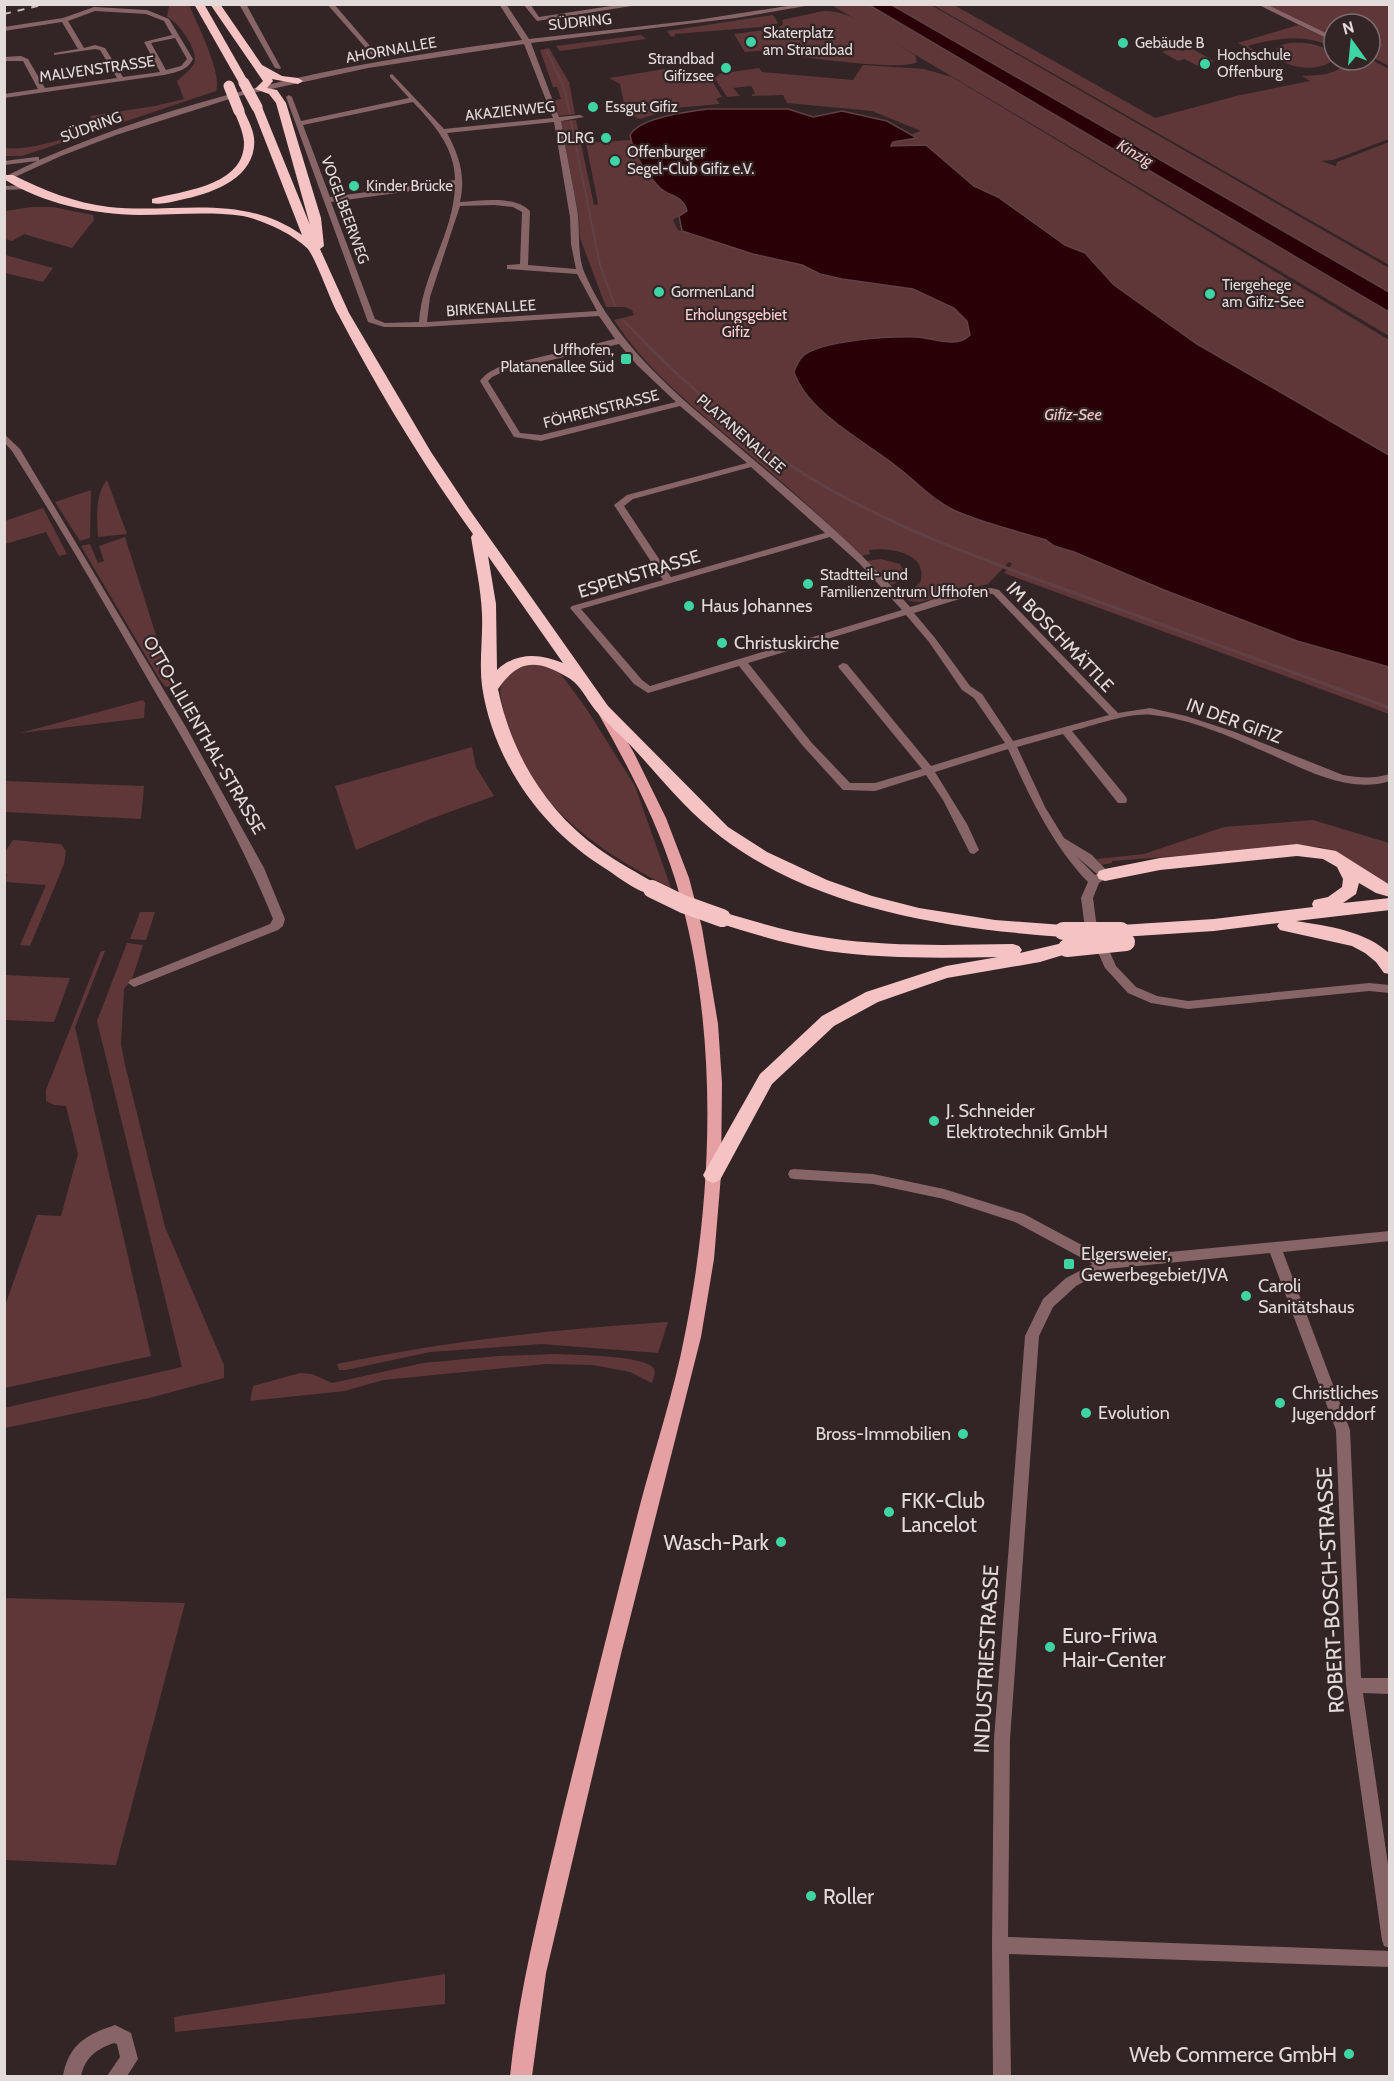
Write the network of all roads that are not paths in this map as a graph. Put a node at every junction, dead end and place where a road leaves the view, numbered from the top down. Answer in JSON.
{"nodes":[{"id":1,"x":200,"y":4,"type":"edge"},
{"id":2,"x":215,"y":4,"type":"edge"},
{"id":3,"x":242,"y":4,"type":"edge"},
{"id":4,"x":330,"y":4,"type":"edge"},
{"id":5,"x":502,"y":4,"type":"edge"},
{"id":6,"x":526,"y":4,"type":"edge"},
{"id":7,"x":641,"y":4,"type":"edge"},
{"id":8,"x":814,"y":4,"type":"edge"},
{"id":9,"x":1260,"y":4,"type":"edge"},
{"id":10,"x":96,"y":7,"type":"edge"},
{"id":11,"x":137,"y":8,"type":"edge"},
{"id":12,"x":64,"y":20,"type":"junction"},
{"id":13,"x":4,"y":28,"type":"edge"},
{"id":14,"x":215,"y":29,"type":"junction"},
{"id":15,"x":1322,"y":34,"type":"edge"},
{"id":16,"x":177,"y":36,"type":"junction"},
{"id":17,"x":527,"y":42,"type":"junction"},
{"id":18,"x":82,"y":50,"type":"junction"},
{"id":19,"x":56,"y":54,"type":"dead end"},
{"id":20,"x":374,"y":54,"type":"dead end"},
{"id":21,"x":4,"y":59,"type":"edge"},
{"id":22,"x":260,"y":67,"type":"junction"},
{"id":23,"x":278,"y":68,"type":"dead end"},
{"id":24,"x":164,"y":73,"type":"junction"},
{"id":25,"x":392,"y":76,"type":"dead end"},
{"id":26,"x":121,"y":79,"type":"junction"},
{"id":27,"x":298,"y":81,"type":"junction"},
{"id":28,"x":260,"y":89,"type":"junction"},
{"id":29,"x":43,"y":91,"type":"junction"},
{"id":30,"x":4,"y":96,"type":"edge"},
{"id":31,"x":285,"y":100,"type":"junction"},
{"id":32,"x":412,"y":100,"type":"junction"},
{"id":33,"x":580,"y":117,"type":"dead end"},
{"id":34,"x":557,"y":120,"type":"junction"},
{"id":35,"x":298,"y":124,"type":"junction"},
{"id":36,"x":442,"y":131,"type":"junction"},
{"id":37,"x":49,"y":157,"type":"junction"},
{"id":38,"x":4,"y":164,"type":"edge"},
{"id":39,"x":8,"y":179,"type":"edge"},
{"id":40,"x":459,"y":182,"type":"junction"},
{"id":41,"x":326,"y":200,"type":"junction"},
{"id":42,"x":457,"y":204,"type":"junction"},
{"id":43,"x":315,"y":253,"type":"junction"},
{"id":44,"x":524,"y":266,"type":"junction"},
{"id":45,"x":510,"y":267,"type":"dead end"},
{"id":46,"x":580,"y":272,"type":"junction"},
{"id":47,"x":601,"y":313,"type":"junction"},
{"id":48,"x":384,"y":325,"type":"joint"},
{"id":49,"x":423,"y":325,"type":"junction"},
{"id":50,"x":619,"y":341,"type":"junction"},
{"id":51,"x":682,"y":403,"type":"junction"},
{"id":52,"x":4,"y":437,"type":"edge"},
{"id":53,"x":753,"y":464,"type":"junction"},
{"id":54,"x":477,"y":532,"type":"junction"},
{"id":55,"x":832,"y":534,"type":"junction"},
{"id":56,"x":669,"y":580,"type":"junction"},
{"id":57,"x":908,"y":611,"type":"junction"},
{"id":58,"x":741,"y":661,"type":"junction"},
{"id":59,"x":843,"y":666,"type":"dead end"},
{"id":60,"x":581,"y":678,"type":"junction"},
{"id":61,"x":490,"y":689,"type":"junction"},
{"id":62,"x":603,"y":710,"type":"junction"},
{"id":63,"x":1116,"y":717,"type":"junction"},
{"id":64,"x":1065,"y":729,"type":"junction"},
{"id":65,"x":1011,"y":745,"type":"junction"},
{"id":66,"x":929,"y":770,"type":"junction"},
{"id":67,"x":1389,"y":777,"type":"edge"},
{"id":68,"x":1122,"y":800,"type":"dead end"},
{"id":69,"x":974,"y":850,"type":"dead end"},
{"id":70,"x":1344,"y":864,"type":"junction"},
{"id":71,"x":1099,"y":878,"type":"junction"},
{"id":72,"x":1389,"y":891,"type":"edge"},
{"id":73,"x":1389,"y":904,"type":"edge"},
{"id":74,"x":1389,"y":915,"type":"edge"},
{"id":75,"x":1286,"y":926,"type":"junction"},
{"id":76,"x":1180,"y":931,"type":"junction"},
{"id":77,"x":1065,"y":940,"type":"junction"},
{"id":78,"x":1389,"y":968,"type":"edge"},
{"id":79,"x":134,"y":983,"type":"dead end"},
{"id":80,"x":1389,"y":989,"type":"edge"},
{"id":81,"x":794,"y":1174,"type":"dead end"},
{"id":82,"x":713,"y":1175,"type":"junction"},
{"id":83,"x":1389,"y":1236,"type":"edge"},
{"id":84,"x":1275,"y":1248,"type":"junction"},
{"id":85,"x":1105,"y":1264,"type":"junction"},
{"id":86,"x":1354,"y":1685,"type":"junction"},
{"id":87,"x":1389,"y":1686,"type":"edge"},
{"id":88,"x":1389,"y":1940,"type":"edge"},
{"id":89,"x":1000,"y":1945,"type":"junction"},
{"id":90,"x":1389,"y":1959,"type":"edge"},
{"id":91,"x":72,"y":2076,"type":"edge"},
{"id":92,"x":116,"y":2076,"type":"edge"},
{"id":93,"x":521,"y":2076,"type":"edge"},
{"id":94,"x":1002,"y":2076,"type":"edge"}],
"edges":[{"from":1,"to":14,"type":"highway"},
{"from":2,"to":22,"type":"highway"},
{"from":3,"to":23,"type":"street"},
{"from":4,"to":20,"type":"street"},
{"from":5,"to":17,"type":"street","name":"PLATANENALLEE"},
{"from":6,"to":7,"type":"street"},
{"from":8,"to":17,"type":"street","name":"SÜDRING"},
{"from":9,"to":15,"type":"street"},
{"from":10,"to":11,"type":"street"},
{"from":10,"to":12,"type":"street"},
{"from":11,"to":16,"type":"street"},
{"from":12,"to":13,"type":"street"},
{"from":12,"to":18,"type":"street"},
{"from":14,"to":39,"type":"highway","bridge":true},
{"from":14,"to":43,"type":"highway","bridge":true},
{"from":16,"to":24,"type":"street"},
{"from":16,"to":24,"type":"street","name":"MALVENSTRASSE"},
{"from":17,"to":27,"type":"street","name":"AHORNALLEE"},
{"from":17,"to":34,"type":"street","name":"PLATANENALLEE"},
{"from":18,"to":19,"type":"street"},
{"from":18,"to":26,"type":"street"},
{"from":21,"to":29,"type":"street"},
{"from":22,"to":27,"type":"highway"},
{"from":22,"to":28,"type":"highway"},
{"from":24,"to":26,"type":"street","name":"MALVENSTRASSE"},
{"from":25,"to":32,"type":"street"},
{"from":26,"to":29,"type":"street","name":"MALVENSTRASSE"},
{"from":27,"to":28,"type":"street","name":"AHORNALLEE"},
{"from":27,"to":31,"type":"highway"},
{"from":28,"to":31,"type":"highway"},
{"from":28,"to":37,"type":"street","name":"SÜDRING"},
{"from":29,"to":30,"type":"street","name":"MALVENSTRASSE"},
{"from":31,"to":35,"type":"street","name":"VOGELBEERWEG"},
{"from":31,"to":43,"type":"highway"},
{"from":32,"to":35,"type":"street"},
{"from":32,"to":36,"type":"street"},
{"from":33,"to":34,"type":"street","name":"AKAZIENWEG"},
{"from":34,"to":36,"type":"street","name":"AKAZIENWEG"},
{"from":34,"to":46,"type":"street","name":"PLATANENALLEE"},
{"from":35,"to":41,"type":"street","name":"VOGELBEERWEG"},
{"from":36,"to":40,"type":"street"},
{"from":37,"to":38,"type":"street"},
{"from":37,"to":39,"type":"street","name":"SÜDRING"},
{"from":38,"to":39,"type":"street"},
{"from":39,"to":43,"type":"highway"},
{"from":40,"to":41,"type":"street"},
{"from":40,"to":42,"type":"street"},
{"from":41,"to":48,"type":"street","name":"VOGELBEERWEG"},
{"from":42,"to":44,"type":"street"},
{"from":42,"to":49,"type":"street"},
{"from":43,"to":54,"type":"highway"},
{"from":44,"to":45,"type":"street"},
{"from":44,"to":46,"type":"street"},
{"from":46,"to":47,"type":"street","name":"PLATANENALLEE"},
{"from":47,"to":49,"type":"street","name":"BIRKENALLEE"},
{"from":47,"to":50,"type":"street","name":"PLATANENALLEE"},
{"from":48,"to":49,"type":"street","name":"BIRKENALLEE"},
{"from":50,"to":51,"type":"street","name":"PLATANENALLEE"},
{"from":50,"to":51,"type":"street","name":"FÖHRENSTRASSE"},
{"from":51,"to":53,"type":"street","name":"PLATANENALLEE"},
{"from":52,"to":79,"type":"street","name":"OTTO-LILIENTHAL-STRASSE"},
{"from":53,"to":55,"type":"street","name":"PLATANENALLEE"},
{"from":53,"to":56,"type":"street"},
{"from":54,"to":60,"type":"highway"},
{"from":54,"to":61,"type":"highway"},
{"from":55,"to":56,"type":"street","name":"ESPENSTRASSE"},
{"from":55,"to":57,"type":"street","name":"PLATANENALLEE"},
{"from":56,"to":58,"type":"street","name":"ESPENSTRASSE"},
{"from":57,"to":58,"type":"street","name":"ESPENSTRASSE"},
{"from":57,"to":63,"type":"street","name":"IM BOSCHMÄTTLE"},
{"from":57,"to":65,"type":"street","name":"PLATANENALLEE"},
{"from":58,"to":66,"type":"street","name":"IN DER GIFIZ"},
{"from":59,"to":66,"type":"street"},
{"from":60,"to":61,"type":"highway"},
{"from":60,"to":62,"type":"highway"},
{"from":61,"to":77,"type":"highway","bridge":true},
{"from":62,"to":77,"type":"highway"},
{"from":62,"to":82,"type":"main road"},
{"from":63,"to":64,"type":"street","name":"IN DER GIFIZ"},
{"from":63,"to":67,"type":"street","name":"IN DER GIFIZ"},
{"from":64,"to":65,"type":"street","name":"IN DER GIFIZ"},
{"from":64,"to":68,"type":"street"},
{"from":65,"to":66,"type":"street","name":"IN DER GIFIZ"},
{"from":65,"to":71,"type":"street","name":"PLATANENALLEE"},
{"from":66,"to":69,"type":"street"},
{"from":70,"to":71,"type":"highway"},
{"from":70,"to":72,"type":"highway"},
{"from":70,"to":76,"type":"highway"},
{"from":71,"to":80,"type":"street"},
{"from":73,"to":76,"type":"highway"},
{"from":74,"to":75,"type":"highway"},
{"from":75,"to":76,"type":"highway"},
{"from":75,"to":78,"type":"highway"},
{"from":76,"to":77,"type":"highway","bridge":true},
{"from":77,"to":82,"type":"highway"},
{"from":81,"to":85,"type":"street"},
{"from":82,"to":93,"type":"main road"},
{"from":83,"to":84,"type":"street"},
{"from":84,"to":85,"type":"street"},
{"from":84,"to":86,"type":"street","name":"ROBERT-BOSCH-STRASSE"},
{"from":85,"to":89,"type":"street","name":"INDUSTRIESTRASSE"},
{"from":86,"to":87,"type":"street"},
{"from":86,"to":88,"type":"street","name":"ROBERT-BOSCH-STRASSE"},
{"from":89,"to":90,"type":"street"},
{"from":89,"to":94,"type":"street","name":"INDUSTRIESTRASSE"},
{"from":91,"to":92,"type":"street"}]}
